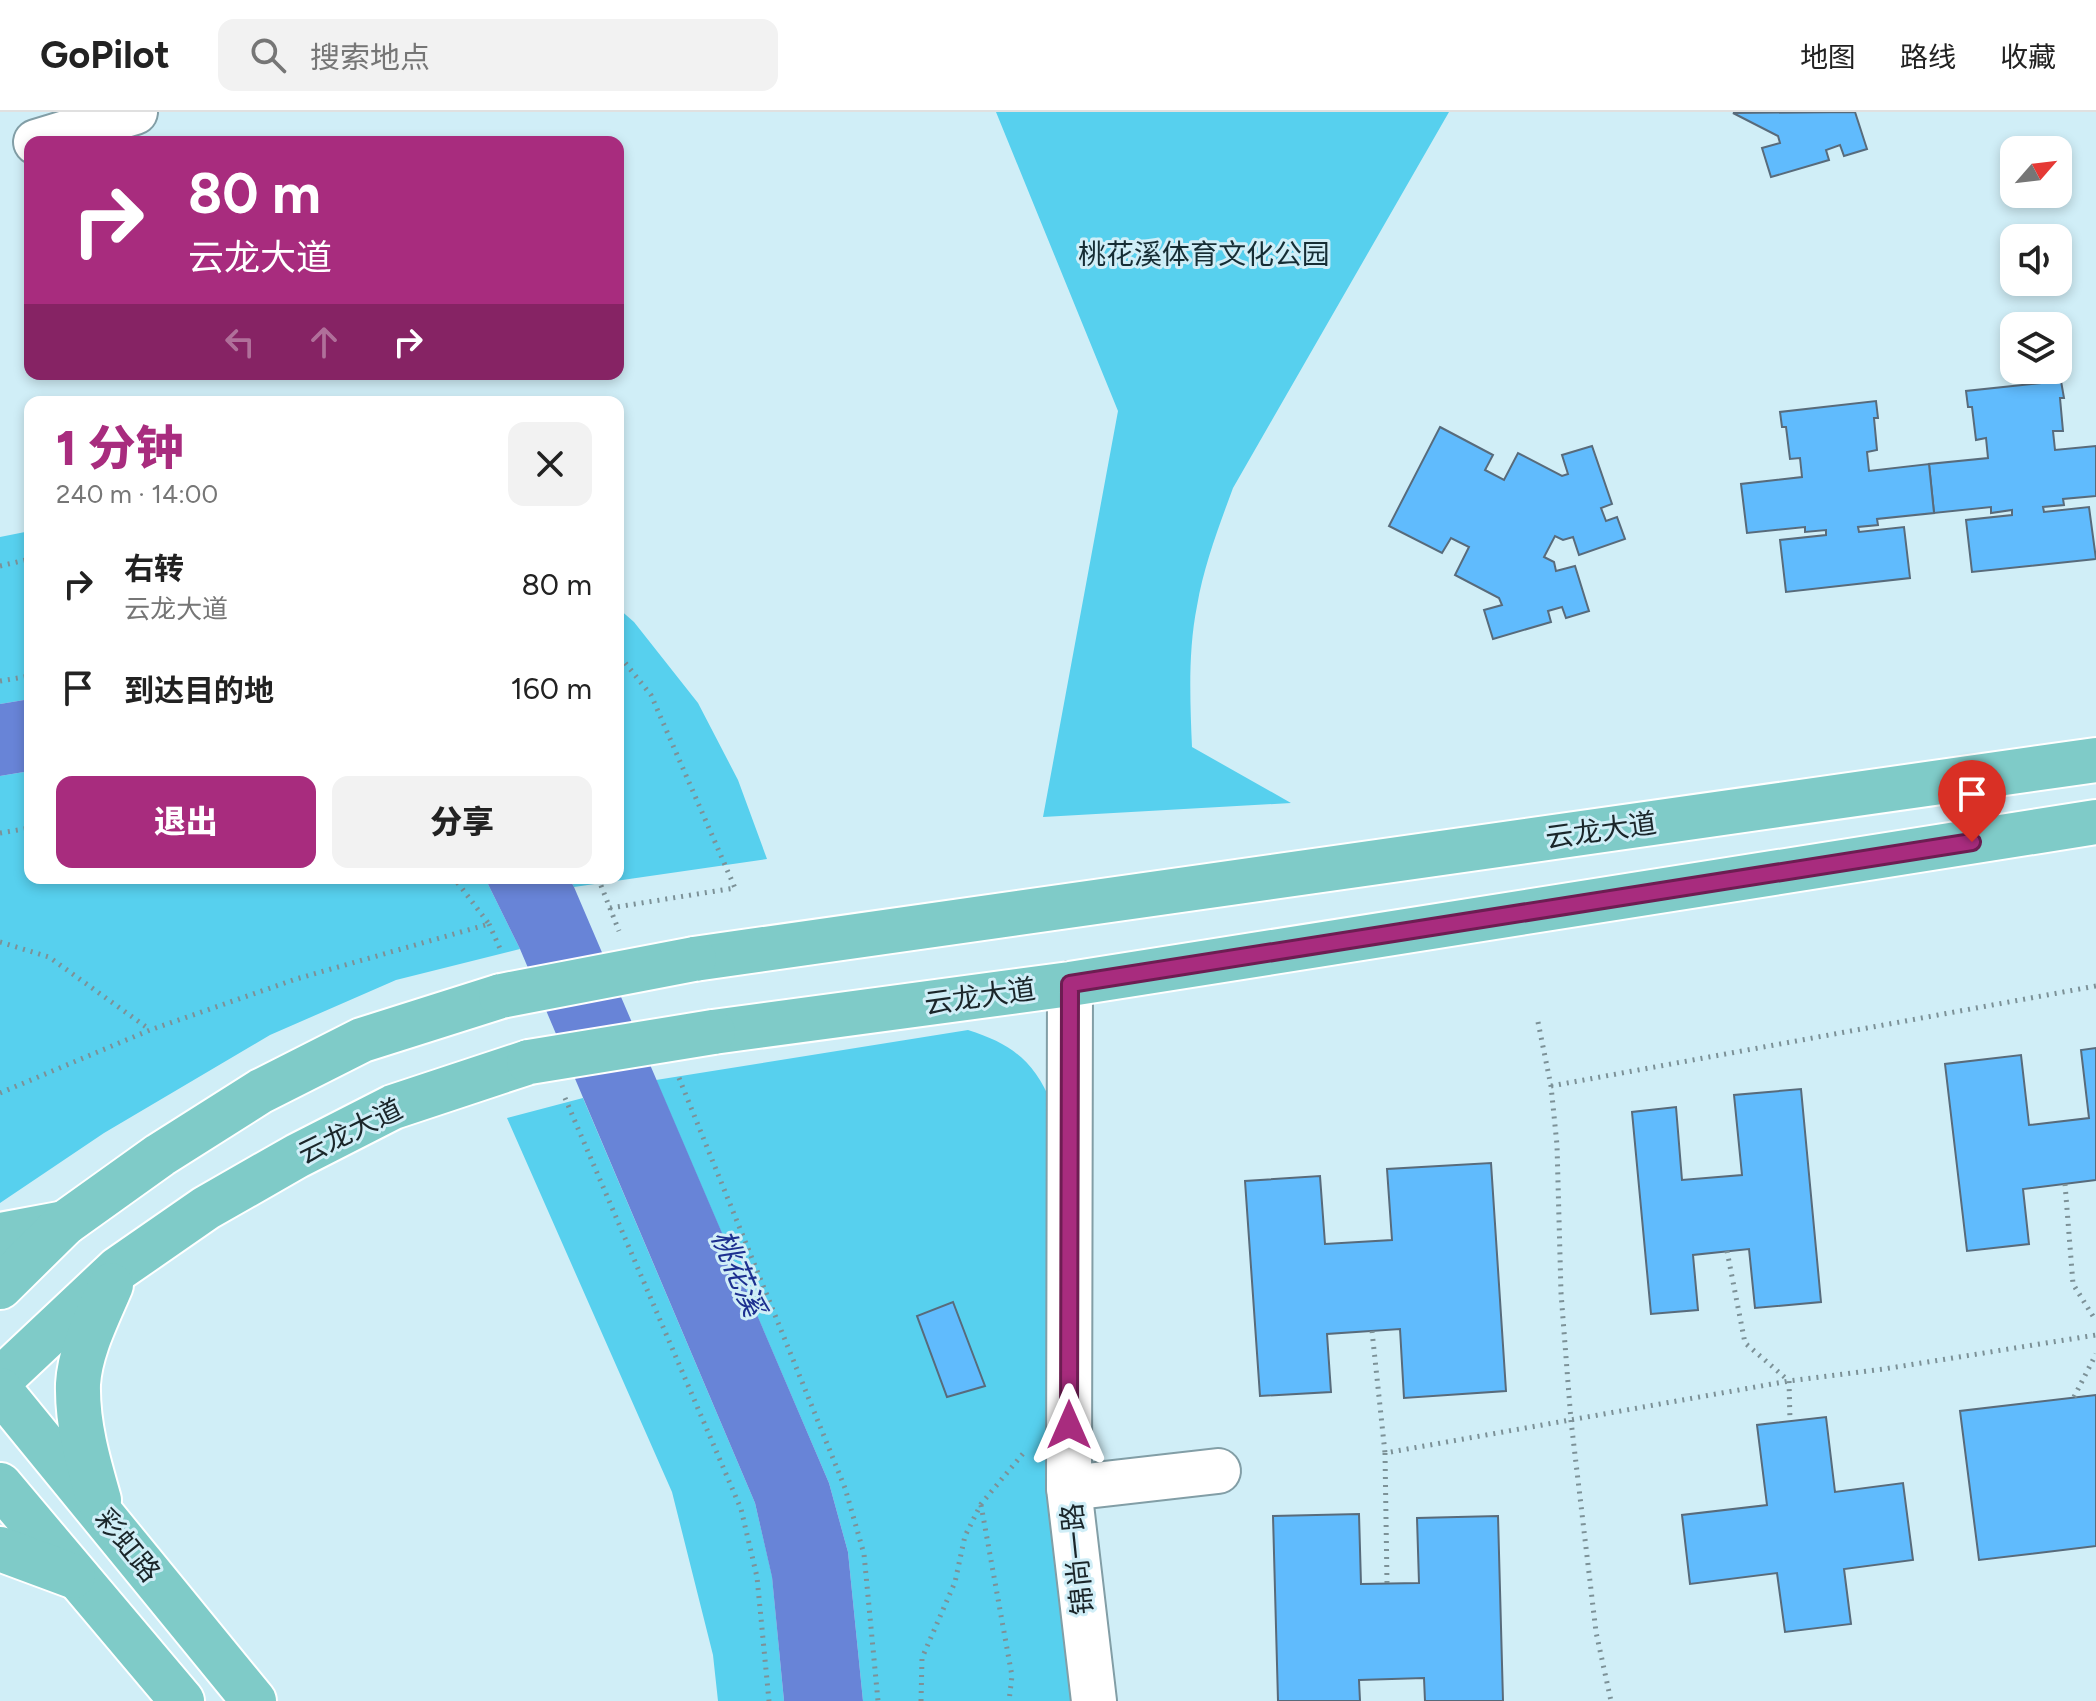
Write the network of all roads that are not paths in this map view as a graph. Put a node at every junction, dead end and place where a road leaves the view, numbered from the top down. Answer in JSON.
{"nodes":[{"id":1,"x":135,"y":112,"type":"edge"},
{"id":2,"x":56,"y":136,"type":"edge"},
{"id":3,"x":24,"y":146,"type":"edge"},
{"id":4,"x":0,"y":153,"type":"edge"},
{"id":5,"x":2096,"y":760,"type":"edge"},
{"id":6,"x":2096,"y":822,"type":"edge"},
{"id":7,"x":1070,"y":984,"type":"junction"},
{"id":8,"x":65,"y":1223,"type":"junction"},
{"id":9,"x":0,"y":1235,"type":"edge"},
{"id":10,"x":118,"y":1269,"type":"junction"},
{"id":11,"x":0,"y":1287,"type":"edge"},
{"id":12,"x":0,"y":1380,"type":"edge"},
{"id":13,"x":0,"y":1390,"type":"edge"},
{"id":14,"x":1218,"y":1471,"type":"dead end"},
{"id":15,"x":0,"y":1485,"type":"edge"},
{"id":16,"x":1069,"y":1488,"type":"junction"},
{"id":17,"x":102,"y":1514,"type":"junction"},
{"id":18,"x":0,"y":1549,"type":"edge"},
{"id":19,"x":76,"y":1577,"type":"junction"},
{"id":20,"x":182,"y":1701,"type":"edge"},
{"id":21,"x":254,"y":1701,"type":"edge"},
{"id":22,"x":1094,"y":1701,"type":"edge"}],
"edges":[{"from":1,"to":2,"type":"street"},
{"from":3,"to":4,"type":"street"},
{"from":5,"to":8,"type":"main road","name":"云龙大道","bridge":true},
{"from":6,"to":7,"type":"main road","name":"云龙大道"},
{"from":7,"to":10,"type":"main road","name":"云龙大道","bridge":true},
{"from":7,"to":16,"type":"street","name":"锦尚一路"},
{"from":8,"to":9,"type":"main road"},
{"from":8,"to":11,"type":"main road","name":"云龙大道"},
{"from":10,"to":12,"type":"main road","name":"云龙大道"},
{"from":10,"to":17,"type":"main road"},
{"from":13,"to":17,"type":"main road","name":"彩虹路"},
{"from":14,"to":16,"type":"street"},
{"from":15,"to":19,"type":"main road"},
{"from":16,"to":22,"type":"street","name":"锦尚一路"},
{"from":17,"to":21,"type":"main road","name":"彩虹路"},
{"from":18,"to":19,"type":"main road"},
{"from":19,"to":20,"type":"main road"}]}
